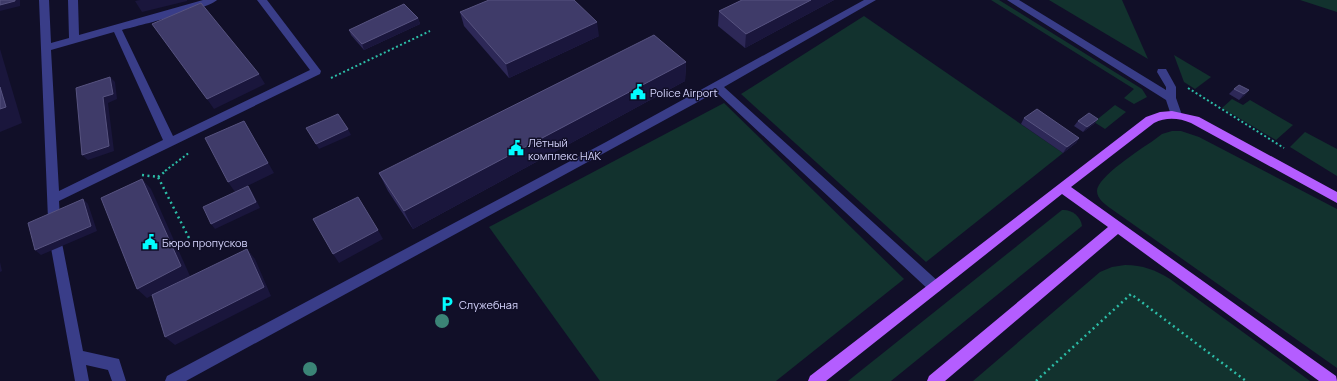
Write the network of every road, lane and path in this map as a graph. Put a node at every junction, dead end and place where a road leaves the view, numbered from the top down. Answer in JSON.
{"nodes":[{"id":1,"x":44,"y":0,"type":"edge"},
{"id":2,"x":73,"y":0,"type":"edge"},
{"id":3,"x":212,"y":0,"type":"edge"},
{"id":4,"x":262,"y":0,"type":"edge"},
{"id":5,"x":871,"y":0,"type":"edge"},
{"id":6,"x":1012,"y":0,"type":"edge"},
{"id":7,"x":117,"y":28,"type":"junction"},
{"id":8,"x":430,"y":31,"type":"dead end"},
{"id":9,"x":74,"y":41,"type":"junction"},
{"id":10,"x":46,"y":48,"type":"junction"},
{"id":11,"x":1162,"y":72,"type":"joint"},
{"id":12,"x":329,"y":79,"type":"dead end"},
{"id":13,"x":717,"y":87,"type":"junction"},
{"id":14,"x":1172,"y":98,"type":"junction"},
{"id":15,"x":1176,"y":115,"type":"junction"},
{"id":16,"x":170,"y":142,"type":"junction"},
{"id":17,"x":1284,"y":148,"type":"dead end"},
{"id":18,"x":106,"y":173,"type":"junction"},
{"id":19,"x":1062,"y":187,"type":"junction"},
{"id":20,"x":1337,"y":198,"type":"edge"},
{"id":21,"x":53,"y":199,"type":"junction"},
{"id":22,"x":54,"y":219,"type":"edge"},
{"id":23,"x":1117,"y":227,"type":"junction"},
{"id":24,"x":189,"y":238,"type":"dead end"},
{"id":25,"x":57,"y":248,"type":"edge"},
{"id":26,"x":935,"y":286,"type":"junction"},
{"id":27,"x":78,"y":357,"type":"junction"},
{"id":28,"x":82,"y":381,"type":"edge"},
{"id":29,"x":119,"y":381,"type":"edge"},
{"id":30,"x":172,"y":381,"type":"edge"},
{"id":31,"x":815,"y":381,"type":"edge"},
{"id":32,"x":934,"y":381,"type":"edge"},
{"id":33,"x":1036,"y":381,"type":"edge"},
{"id":34,"x":1246,"y":381,"type":"edge"},
{"id":35,"x":1331,"y":381,"type":"edge"}],
"edges":[{"from":1,"to":10,"type":"lane"},
{"from":2,"to":9,"type":"lane"},
{"from":3,"to":7,"type":"lane"},
{"from":4,"to":16,"type":"lane"},
{"from":5,"to":13,"type":"lane"},
{"from":6,"to":14,"type":"lane"},
{"from":7,"to":9,"type":"lane"},
{"from":7,"to":16,"type":"lane"},
{"from":8,"to":12,"type":"path"},
{"from":9,"to":10,"type":"lane"},
{"from":10,"to":21,"type":"lane"},
{"from":11,"to":14,"type":"lane"},
{"from":11,"to":17,"type":"path"},
{"from":13,"to":26,"type":"lane"},
{"from":13,"to":30,"type":"lane"},
{"from":14,"to":15,"type":"lane"},
{"from":15,"to":19,"type":"main road"},
{"from":15,"to":20,"type":"main road"},
{"from":16,"to":18,"type":"lane"},
{"from":18,"to":21,"type":"lane"},
{"from":18,"to":24,"type":"path"},
{"from":19,"to":23,"type":"main road"},
{"from":19,"to":26,"type":"main road"},
{"from":21,"to":22,"type":"lane"},
{"from":23,"to":32,"type":"main road"},
{"from":23,"to":35,"type":"main road"},
{"from":25,"to":27,"type":"lane"},
{"from":26,"to":31,"type":"main road"},
{"from":27,"to":28,"type":"lane"},
{"from":27,"to":29,"type":"lane"},
{"from":33,"to":34,"type":"path"}]}
